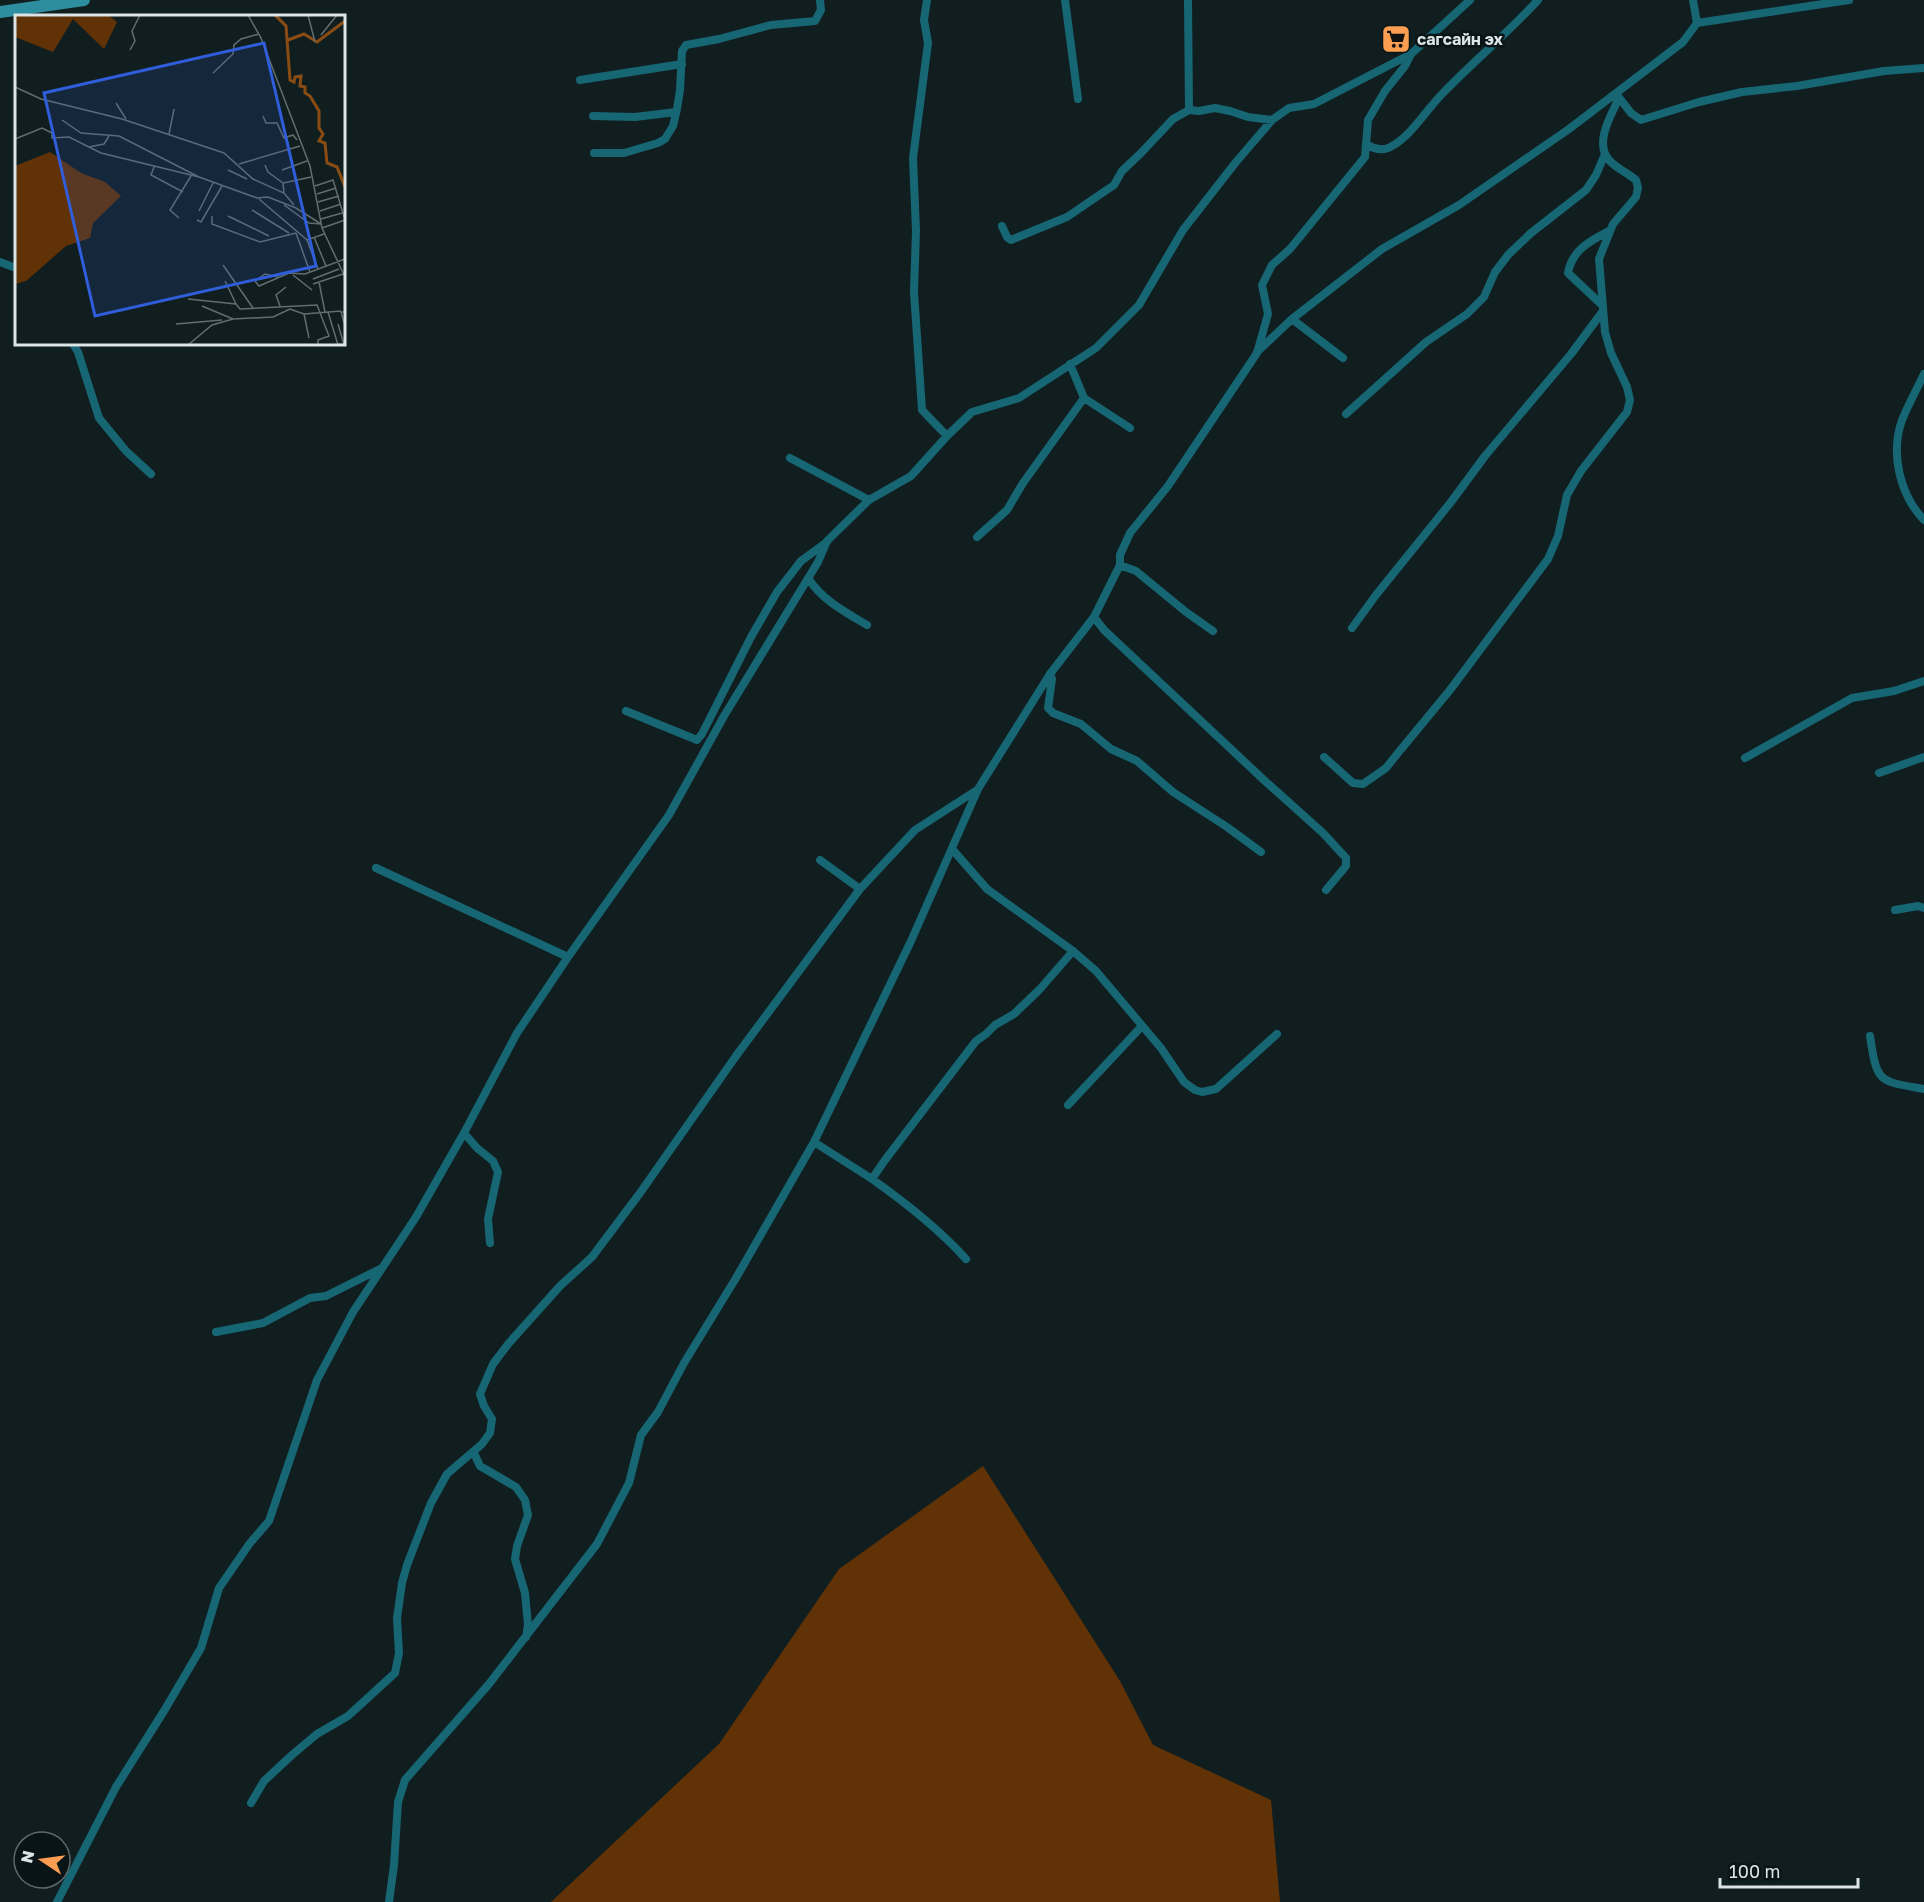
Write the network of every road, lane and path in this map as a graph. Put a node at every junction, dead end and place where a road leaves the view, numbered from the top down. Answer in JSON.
{"nodes":[{"id":1,"x":84,"y":0,"type":"edge"},
{"id":2,"x":820,"y":0,"type":"edge"},
{"id":3,"x":927,"y":0,"type":"edge"},
{"id":4,"x":1065,"y":0,"type":"edge"},
{"id":5,"x":1188,"y":0,"type":"edge"},
{"id":6,"x":1470,"y":0,"type":"edge"},
{"id":7,"x":1538,"y":0,"type":"edge"},
{"id":8,"x":1693,"y":0,"type":"edge"},
{"id":9,"x":1849,"y":0,"type":"edge"},
{"id":10,"x":0,"y":12,"type":"edge"},
{"id":11,"x":1697,"y":23,"type":"junction"},
{"id":12,"x":1411,"y":54,"type":"junction"},
{"id":13,"x":682,"y":64,"type":"junction"},
{"id":14,"x":1924,"y":68,"type":"edge"},
{"id":15,"x":579,"y":80,"type":"dead end"},
{"id":16,"x":1618,"y":96,"type":"junction"},
{"id":17,"x":1078,"y":99,"type":"dead end"},
{"id":18,"x":1189,"y":110,"type":"junction"},
{"id":19,"x":676,"y":112,"type":"junction"},
{"id":20,"x":593,"y":116,"type":"dead end"},
{"id":21,"x":1272,"y":120,"type":"junction"},
{"id":22,"x":1366,"y":144,"type":"junction"},
{"id":23,"x":594,"y":153,"type":"dead end"},
{"id":24,"x":1605,"y":154,"type":"junction"},
{"id":25,"x":1002,"y":226,"type":"dead end"},
{"id":26,"x":1609,"y":231,"type":"junction"},
{"id":27,"x":0,"y":262,"type":"edge"},
{"id":28,"x":15,"y":268,"type":"edge"},
{"id":29,"x":1603,"y":308,"type":"junction"},
{"id":30,"x":1292,"y":319,"type":"junction"},
{"id":31,"x":74,"y":345,"type":"edge"},
{"id":32,"x":1257,"y":353,"type":"junction"},
{"id":33,"x":1343,"y":358,"type":"dead end"},
{"id":34,"x":1070,"y":364,"type":"junction"},
{"id":35,"x":1924,"y":374,"type":"edge"},
{"id":36,"x":1084,"y":398,"type":"junction"},
{"id":37,"x":1346,"y":414,"type":"dead end"},
{"id":38,"x":1130,"y":428,"type":"dead end"},
{"id":39,"x":947,"y":436,"type":"junction"},
{"id":40,"x":790,"y":459,"type":"dead end"},
{"id":41,"x":151,"y":474,"type":"dead end"},
{"id":42,"x":869,"y":500,"type":"junction"},
{"id":43,"x":1924,"y":520,"type":"edge"},
{"id":44,"x":977,"y":537,"type":"dead end"},
{"id":45,"x":827,"y":541,"type":"junction"},
{"id":46,"x":1120,"y":565,"type":"junction"},
{"id":47,"x":808,"y":578,"type":"junction"},
{"id":48,"x":1094,"y":617,"type":"junction"},
{"id":49,"x":867,"y":625,"type":"dead end"},
{"id":50,"x":1352,"y":628,"type":"dead end"},
{"id":51,"x":1213,"y":631,"type":"dead end"},
{"id":52,"x":1050,"y":674,"type":"junction"},
{"id":53,"x":1924,"y":681,"type":"edge"},
{"id":54,"x":724,"y":693,"type":"junction"},
{"id":55,"x":626,"y":711,"type":"dead end"},
{"id":56,"x":724,"y":716,"type":"junction"},
{"id":57,"x":1324,"y":757,"type":"dead end"},
{"id":58,"x":1924,"y":757,"type":"edge"},
{"id":59,"x":1744,"y":758,"type":"dead end"},
{"id":60,"x":1880,"y":773,"type":"dead end"},
{"id":61,"x":978,"y":789,"type":"junction"},
{"id":62,"x":952,"y":849,"type":"junction"},
{"id":63,"x":1260,"y":852,"type":"dead end"},
{"id":64,"x":820,"y":860,"type":"dead end"},
{"id":65,"x":376,"y":868,"type":"dead end"},
{"id":66,"x":860,"y":889,"type":"junction"},
{"id":67,"x":1326,"y":890,"type":"dead end"},
{"id":68,"x":1924,"y":908,"type":"edge"},
{"id":69,"x":1895,"y":910,"type":"dead end"},
{"id":70,"x":1073,"y":951,"type":"junction"},
{"id":71,"x":568,"y":957,"type":"junction"},
{"id":72,"x":1142,"y":1026,"type":"junction"},
{"id":73,"x":1277,"y":1034,"type":"dead end"},
{"id":74,"x":1870,"y":1036,"type":"dead end"},
{"id":75,"x":1924,"y":1089,"type":"edge"},
{"id":76,"x":1068,"y":1105,"type":"dead end"},
{"id":77,"x":464,"y":1133,"type":"junction"},
{"id":78,"x":814,"y":1142,"type":"junction"},
{"id":79,"x":872,"y":1179,"type":"junction"},
{"id":80,"x":490,"y":1243,"type":"dead end"},
{"id":81,"x":966,"y":1259,"type":"dead end"},
{"id":82,"x":382,"y":1268,"type":"junction"},
{"id":83,"x":216,"y":1332,"type":"dead end"},
{"id":84,"x":474,"y":1453,"type":"junction"},
{"id":85,"x":526,"y":1637,"type":"junction"},
{"id":86,"x":251,"y":1803,"type":"dead end"},
{"id":87,"x":57,"y":1902,"type":"edge"},
{"id":88,"x":389,"y":1902,"type":"edge"}],
"edges":[{"from":1,"to":10,"type":"main road"},
{"from":2,"to":13,"type":"street"},
{"from":3,"to":39,"type":"street"},
{"from":4,"to":17,"type":"street"},
{"from":5,"to":18,"type":"street"},
{"from":6,"to":12,"type":"street"},
{"from":7,"to":22,"type":"street"},
{"from":8,"to":11,"type":"street"},
{"from":9,"to":11,"type":"street"},
{"from":11,"to":16,"type":"street"},
{"from":12,"to":21,"type":"street"},
{"from":12,"to":22,"type":"street"},
{"from":13,"to":15,"type":"street"},
{"from":13,"to":19,"type":"street"},
{"from":14,"to":16,"type":"street"},
{"from":16,"to":24,"type":"street"},
{"from":16,"to":30,"type":"street"},
{"from":18,"to":21,"type":"street"},
{"from":18,"to":25,"type":"street"},
{"from":19,"to":20,"type":"street"},
{"from":19,"to":23,"type":"street"},
{"from":21,"to":34,"type":"street"},
{"from":22,"to":32,"type":"street"},
{"from":24,"to":26,"type":"street"},
{"from":24,"to":37,"type":"street"},
{"from":26,"to":29,"type":"street"},
{"from":26,"to":29,"type":"street"},
{"from":27,"to":28,"type":"street"},
{"from":29,"to":50,"type":"street"},
{"from":29,"to":57,"type":"street"},
{"from":30,"to":32,"type":"street"},
{"from":30,"to":33,"type":"street"},
{"from":31,"to":41,"type":"street"},
{"from":32,"to":46,"type":"street"},
{"from":34,"to":36,"type":"street"},
{"from":34,"to":39,"type":"street"},
{"from":35,"to":43,"type":"street"},
{"from":36,"to":38,"type":"street"},
{"from":36,"to":44,"type":"street"},
{"from":39,"to":42,"type":"street"},
{"from":40,"to":42,"type":"street"},
{"from":42,"to":45,"type":"street"},
{"from":45,"to":47,"type":"street"},
{"from":45,"to":54,"type":"street"},
{"from":46,"to":48,"type":"street"},
{"from":46,"to":51,"type":"street"},
{"from":47,"to":49,"type":"street"},
{"from":47,"to":56,"type":"street"},
{"from":48,"to":52,"type":"street"},
{"from":48,"to":67,"type":"street"},
{"from":52,"to":61,"type":"street"},
{"from":52,"to":63,"type":"street"},
{"from":53,"to":59,"type":"street"},
{"from":54,"to":55,"type":"street"},
{"from":54,"to":56,"type":"street"},
{"from":56,"to":71,"type":"street"},
{"from":58,"to":60,"type":"street"},
{"from":61,"to":62,"type":"street"},
{"from":61,"to":66,"type":"street"},
{"from":62,"to":70,"type":"street"},
{"from":62,"to":78,"type":"street"},
{"from":64,"to":66,"type":"street"},
{"from":65,"to":71,"type":"street"},
{"from":66,"to":84,"type":"street"},
{"from":68,"to":69,"type":"street"},
{"from":70,"to":72,"type":"street"},
{"from":70,"to":79,"type":"street"},
{"from":71,"to":77,"type":"street"},
{"from":72,"to":73,"type":"street"},
{"from":72,"to":76,"type":"street"},
{"from":74,"to":75,"type":"street"},
{"from":77,"to":80,"type":"street"},
{"from":77,"to":82,"type":"street"},
{"from":78,"to":79,"type":"street"},
{"from":78,"to":85,"type":"street"},
{"from":79,"to":81,"type":"street"},
{"from":82,"to":83,"type":"street"},
{"from":82,"to":87,"type":"street"},
{"from":84,"to":85,"type":"street"},
{"from":84,"to":86,"type":"street"},
{"from":85,"to":88,"type":"street"}]}
